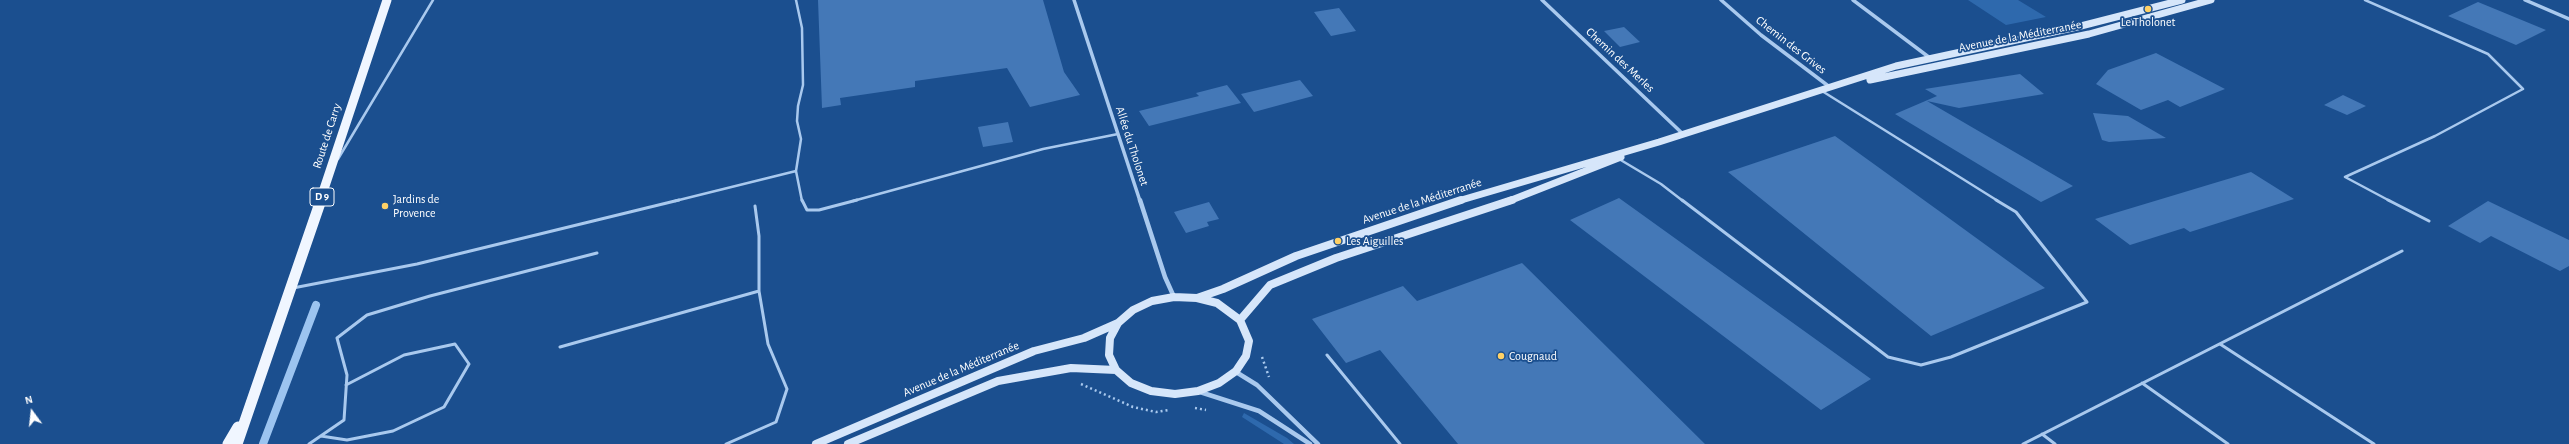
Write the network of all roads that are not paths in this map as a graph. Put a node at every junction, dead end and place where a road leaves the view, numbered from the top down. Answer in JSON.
{"nodes":[{"id":1,"x":387,"y":0,"type":"edge"},
{"id":2,"x":433,"y":0,"type":"edge"},
{"id":3,"x":796,"y":0,"type":"edge"},
{"id":4,"x":1074,"y":0,"type":"edge"},
{"id":5,"x":1542,"y":0,"type":"edge"},
{"id":6,"x":1721,"y":0,"type":"edge"},
{"id":7,"x":1853,"y":0,"type":"edge"},
{"id":8,"x":2182,"y":0,"type":"edge"},
{"id":9,"x":2211,"y":0,"type":"edge"},
{"id":10,"x":2365,"y":0,"type":"edge"},
{"id":11,"x":2525,"y":0,"type":"edge"},
{"id":12,"x":2569,"y":19,"type":"edge"},
{"id":13,"x":1930,"y":58,"type":"junction"},
{"id":14,"x":1832,"y":88,"type":"junction"},
{"id":15,"x":1822,"y":91,"type":"junction"},
{"id":16,"x":1118,"y":134,"type":"junction"},
{"id":17,"x":1684,"y":134,"type":"junction"},
{"id":18,"x":1659,"y":142,"type":"junction"},
{"id":19,"x":1617,"y":159,"type":"junction"},
{"id":20,"x":796,"y":171,"type":"junction"},
{"id":21,"x":330,"y":173,"type":"junction"},
{"id":22,"x":755,"y":206,"type":"dead end"},
{"id":23,"x":2429,"y":221,"type":"dead end"},
{"id":24,"x":2402,"y":251,"type":"dead end"},
{"id":25,"x":597,"y":253,"type":"dead end"},
{"id":26,"x":291,"y":289,"type":"junction"},
{"id":27,"x":759,"y":291,"type":"junction"},
{"id":28,"x":1174,"y":297,"type":"junction"},
{"id":29,"x":1197,"y":298,"type":"junction"},
{"id":30,"x":1240,"y":320,"type":"junction"},
{"id":31,"x":1118,"y":323,"type":"junction"},
{"id":32,"x":2220,"y":344,"type":"junction"},
{"id":33,"x":560,"y":347,"type":"dead end"},
{"id":34,"x":1327,"y":355,"type":"dead end"},
{"id":35,"x":1116,"y":370,"type":"junction"},
{"id":36,"x":1236,"y":371,"type":"junction"},
{"id":37,"x":2142,"y":383,"type":"junction"},
{"id":38,"x":346,"y":385,"type":"junction"},
{"id":39,"x":1198,"y":391,"type":"junction"},
{"id":40,"x":256,"y":394,"type":"junction"},
{"id":41,"x":2042,"y":434,"type":"junction"},
{"id":42,"x":322,"y":436,"type":"junction"},
{"id":43,"x":228,"y":444,"type":"edge"},
{"id":44,"x":237,"y":444,"type":"edge"},
{"id":45,"x":309,"y":444,"type":"edge"},
{"id":46,"x":726,"y":444,"type":"edge"},
{"id":47,"x":816,"y":444,"type":"edge"},
{"id":48,"x":848,"y":444,"type":"edge"},
{"id":49,"x":1310,"y":444,"type":"edge"},
{"id":50,"x":1318,"y":444,"type":"edge"},
{"id":51,"x":1400,"y":444,"type":"edge"},
{"id":52,"x":2023,"y":444,"type":"edge"},
{"id":53,"x":2055,"y":444,"type":"edge"},
{"id":54,"x":2228,"y":444,"type":"edge"},
{"id":55,"x":2374,"y":444,"type":"edge"}],
"edges":[{"from":1,"to":21,"type":"main road","name":"Route de Carry","number":"D 9"},
{"from":2,"to":21,"type":"lane"},
{"from":3,"to":20,"type":"lane"},
{"from":4,"to":16,"type":"street","name":"Allée du Tholonet"},
{"from":5,"to":17,"type":"street","name":"Chemin des Merles"},
{"from":6,"to":14,"type":"street","name":"Chemin des Grives"},
{"from":7,"to":13,"type":"street"},
{"from":8,"to":13,"type":"main road","name":"Avenue de la Méditerranée"},
{"from":9,"to":14,"type":"main road","name":"Avenue de la Méditerranée"},
{"from":10,"to":23,"type":"lane"},
{"from":11,"to":12,"type":"street"},
{"from":13,"to":14,"type":"main road","name":"Avenue de la Méditerranée"},
{"from":14,"to":15,"type":"main road","name":"Avenue de la Méditerranée"},
{"from":15,"to":17,"type":"main road","name":"Avenue de la Méditerranée"},
{"from":15,"to":19,"type":"lane"},
{"from":16,"to":20,"type":"lane"},
{"from":16,"to":28,"type":"street","name":"Allée du Tholonet"},
{"from":17,"to":18,"type":"main road","name":"Avenue de la Méditerranée"},
{"from":18,"to":19,"type":"main road","name":"Avenue de la Méditerranée"},
{"from":18,"to":29,"type":"main road","name":"Avenue de la Méditerranée"},
{"from":19,"to":30,"type":"main road","name":"Avenue de la Méditerranée"},
{"from":20,"to":26,"type":"lane"},
{"from":21,"to":26,"type":"main road","name":"Route de Carry","number":"D 9"},
{"from":22,"to":27,"type":"lane"},
{"from":24,"to":32,"type":"lane"},
{"from":25,"to":38,"type":"lane"},
{"from":26,"to":40,"type":"main road","name":"Route de Carry","number":"D 9"},
{"from":27,"to":33,"type":"lane"},
{"from":27,"to":46,"type":"lane"},
{"from":28,"to":29,"type":"main road"},
{"from":28,"to":31,"type":"main road"},
{"from":29,"to":30,"type":"main road"},
{"from":30,"to":36,"type":"main road"},
{"from":31,"to":35,"type":"main road"},
{"from":31,"to":47,"type":"main road","name":"Avenue de la Méditerranée"},
{"from":32,"to":37,"type":"lane"},
{"from":32,"to":55,"type":"lane"},
{"from":34,"to":51,"type":"lane"},
{"from":35,"to":39,"type":"main road"},
{"from":35,"to":48,"type":"main road","name":"Avenue de la Méditerranée"},
{"from":36,"to":39,"type":"main road"},
{"from":36,"to":50,"type":"street"},
{"from":37,"to":41,"type":"lane"},
{"from":37,"to":54,"type":"lane"},
{"from":38,"to":42,"type":"lane"},
{"from":38,"to":42,"type":"lane"},
{"from":39,"to":49,"type":"street"},
{"from":40,"to":43,"type":"main road","name":"Route de Carry","number":"D 9"},
{"from":40,"to":44,"type":"main road","name":"Route de Carry","number":"D 9"},
{"from":41,"to":52,"type":"lane"},
{"from":41,"to":53,"type":"lane"},
{"from":42,"to":45,"type":"lane"}]}
